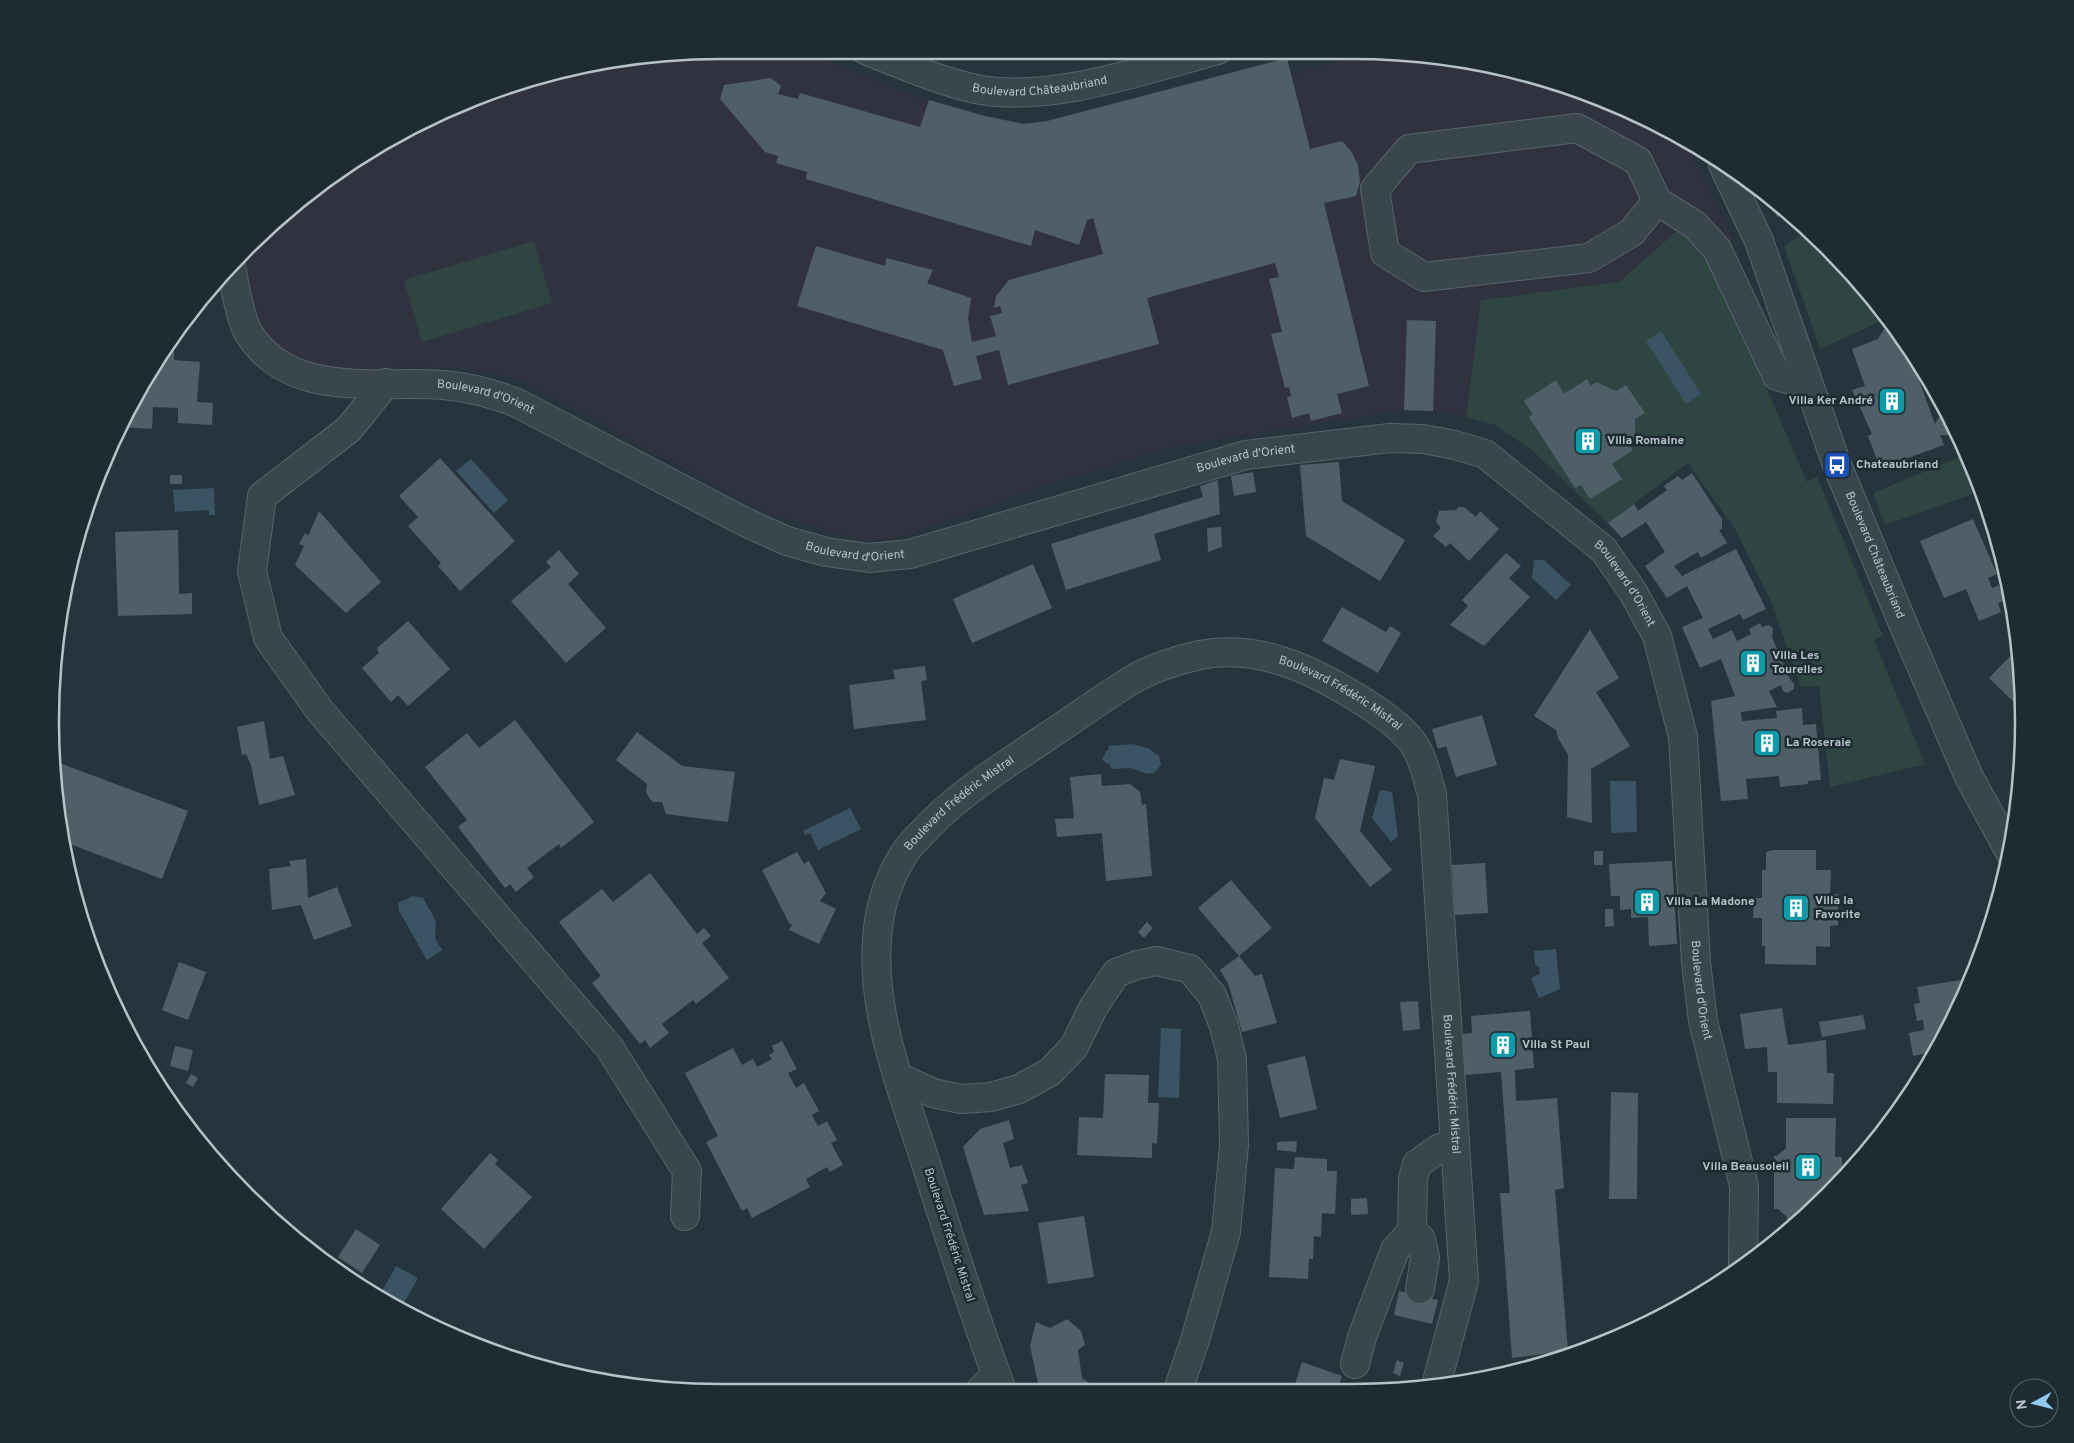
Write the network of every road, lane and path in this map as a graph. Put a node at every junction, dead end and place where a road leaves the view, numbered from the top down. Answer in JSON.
{"nodes":[{"id":1,"x":889,"y":59,"type":"edge"},
{"id":2,"x":1184,"y":59,"type":"edge"},
{"id":3,"x":1728,"y":175,"type":"edge"},
{"id":4,"x":1657,"y":201,"type":"junction"},
{"id":5,"x":233,"y":274,"type":"edge"},
{"id":6,"x":1805,"y":373,"type":"junction"},
{"id":7,"x":386,"y":383,"type":"junction"},
{"id":8,"x":2004,"y":842,"type":"edge"},
{"id":9,"x":898,"y":1077,"type":"junction"},
{"id":10,"x":1456,"y":1143,"type":"junction"},
{"id":11,"x":685,"y":1216,"type":"dead end"},
{"id":12,"x":1412,"y":1231,"type":"junction"},
{"id":13,"x":1743,"y":1257,"type":"edge"},
{"id":14,"x":1420,"y":1289,"type":"dead end"},
{"id":15,"x":1355,"y":1364,"type":"dead end"},
{"id":16,"x":1438,"y":1379,"type":"edge"},
{"id":17,"x":991,"y":1384,"type":"edge"},
{"id":18,"x":1180,"y":1384,"type":"edge"}],
"edges":[{"from":1,"to":2,"type":"street","name":"Boulevard Châteaubriand"},
{"from":3,"to":6,"type":"street","name":"Boulevard Châteaubriand"},
{"from":4,"to":4,"type":"street"},
{"from":4,"to":6,"type":"street"},
{"from":5,"to":7,"type":"street","name":"Boulevard d'Orient"},
{"from":6,"to":8,"type":"street","name":"Boulevard Châteaubriand"},
{"from":7,"to":11,"type":"street"},
{"from":7,"to":13,"type":"street","name":"Boulevard d'Orient"},
{"from":9,"to":10,"type":"street","name":"Boulevard Frédéric Mistral"},
{"from":9,"to":17,"type":"street","name":"Boulevard Frédéric Mistral"},
{"from":9,"to":18,"type":"street"},
{"from":10,"to":12,"type":"street"},
{"from":10,"to":16,"type":"street","name":"Boulevard Frédéric Mistral"},
{"from":12,"to":14,"type":"street"},
{"from":12,"to":15,"type":"street"}]}
